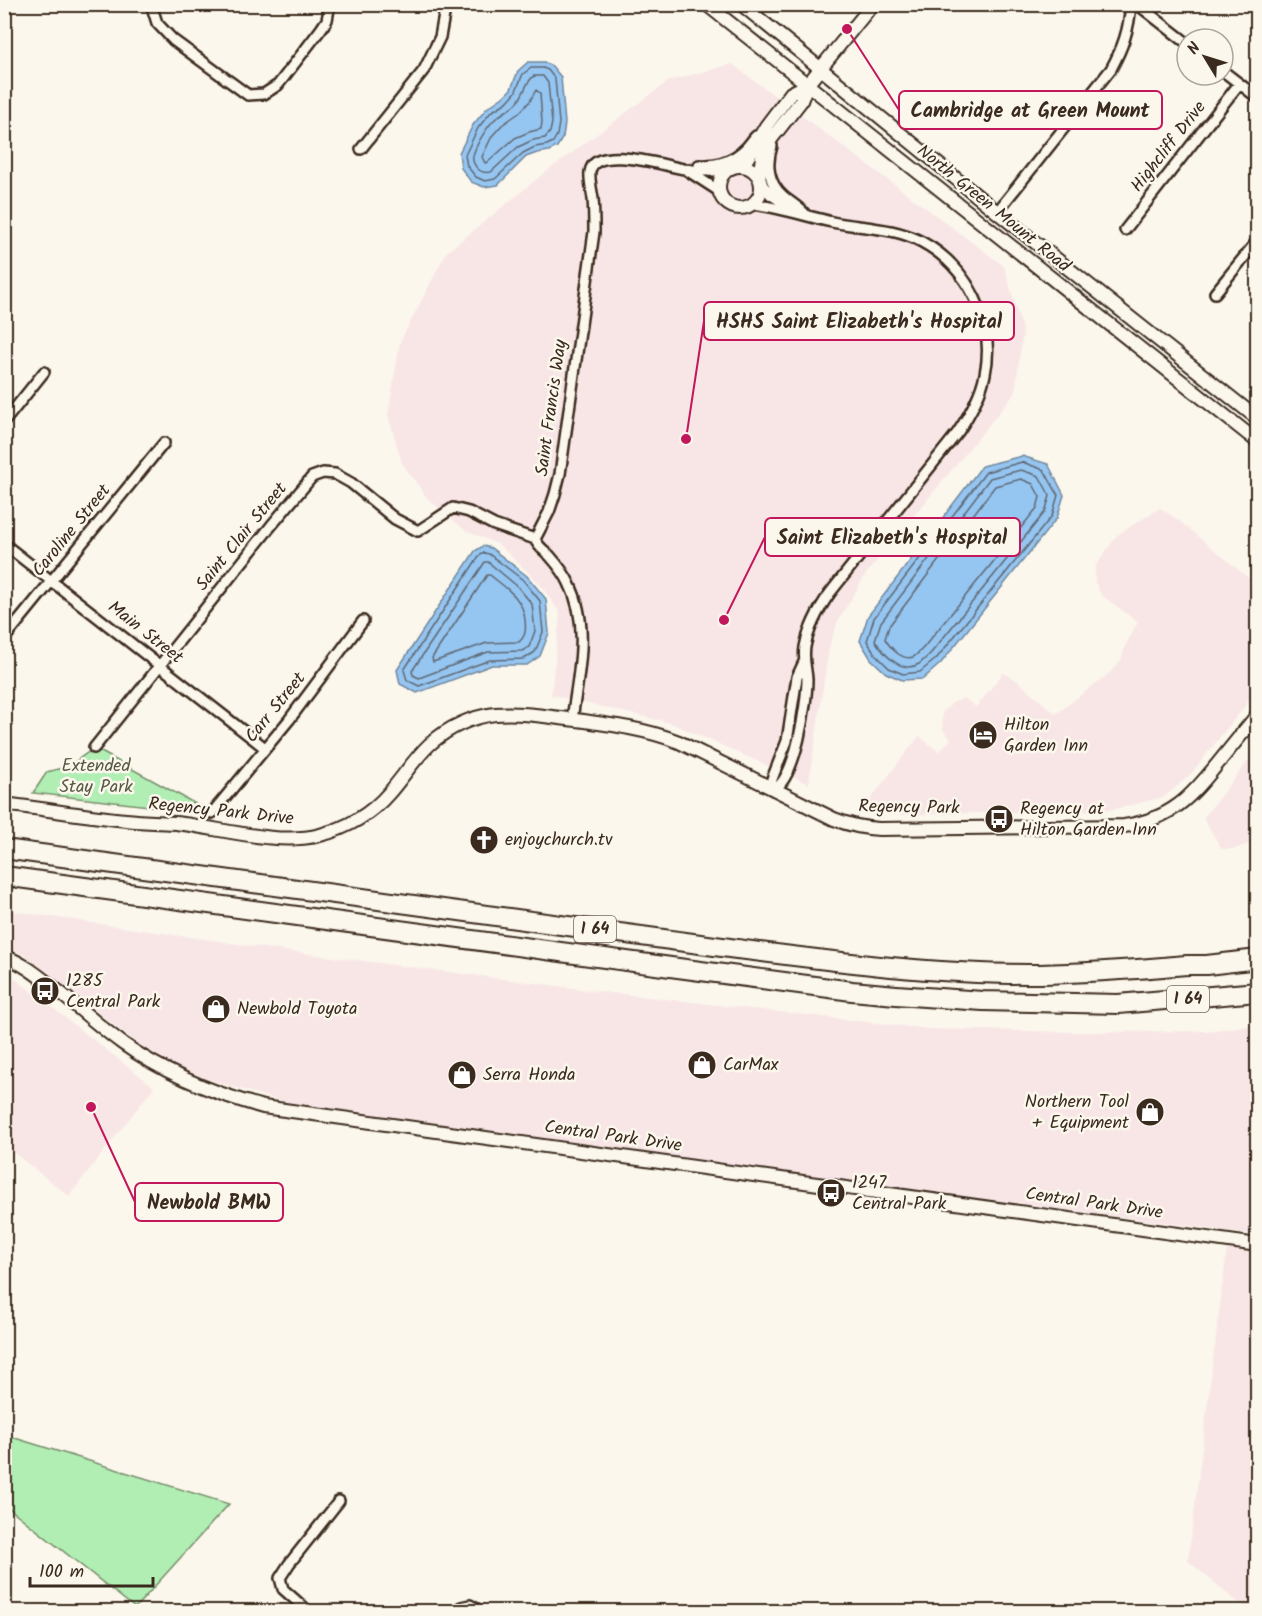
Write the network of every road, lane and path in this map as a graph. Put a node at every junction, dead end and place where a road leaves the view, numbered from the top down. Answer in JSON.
{"nodes":[{"id":1,"x":151,"y":4,"type":"edge"},
{"id":2,"x":330,"y":4,"type":"edge"},
{"id":3,"x":446,"y":4,"type":"edge"},
{"id":4,"x":706,"y":4,"type":"edge"},
{"id":5,"x":741,"y":4,"type":"edge"},
{"id":6,"x":873,"y":4,"type":"edge"},
{"id":7,"x":1131,"y":4,"type":"edge"},
{"id":8,"x":1137,"y":4,"type":"edge"},
{"id":9,"x":1175,"y":34,"type":"edge"},
{"id":10,"x":820,"y":69,"type":"junction"},
{"id":11,"x":1235,"y":81,"type":"edge"},
{"id":12,"x":1239,"y":84,"type":"junction"},
{"id":13,"x":807,"y":85,"type":"junction"},
{"id":14,"x":1257,"y":98,"type":"edge"},
{"id":15,"x":766,"y":136,"type":"junction"},
{"id":16,"x":361,"y":149,"type":"dead end"},
{"id":17,"x":740,"y":165,"type":"junction"},
{"id":18,"x":672,"y":166,"type":"junction"},
{"id":19,"x":685,"y":169,"type":"junction"},
{"id":20,"x":727,"y":170,"type":"junction"},
{"id":21,"x":760,"y":180,"type":"junction"},
{"id":22,"x":719,"y":191,"type":"junction"},
{"id":23,"x":752,"y":204,"type":"junction"},
{"id":24,"x":997,"y":212,"type":"junction"},
{"id":25,"x":801,"y":214,"type":"junction"},
{"id":26,"x":1125,"y":230,"type":"dead end"},
{"id":27,"x":1257,"y":240,"type":"edge"},
{"id":28,"x":1215,"y":293,"type":"dead end"},
{"id":29,"x":44,"y":372,"type":"dead end"},
{"id":30,"x":1256,"y":417,"type":"edge"},
{"id":31,"x":4,"y":422,"type":"edge"},
{"id":32,"x":1257,"y":442,"type":"edge"},
{"id":33,"x":164,"y":443,"type":"dead end"},
{"id":34,"x":535,"y":539,"type":"junction"},
{"id":35,"x":4,"y":544,"type":"edge"},
{"id":36,"x":51,"y":581,"type":"junction"},
{"id":37,"x":363,"y":621,"type":"dead end"},
{"id":38,"x":4,"y":639,"type":"edge"},
{"id":39,"x":160,"y":666,"type":"junction"},
{"id":40,"x":1257,"y":714,"type":"edge"},
{"id":41,"x":572,"y":720,"type":"junction"},
{"id":42,"x":94,"y":748,"type":"dead end"},
{"id":43,"x":265,"y":748,"type":"junction"},
{"id":44,"x":773,"y":790,"type":"junction"},
{"id":45,"x":4,"y":804,"type":"edge"},
{"id":46,"x":212,"y":813,"type":"dead end"},
{"id":47,"x":4,"y":849,"type":"edge"},
{"id":48,"x":4,"y":876,"type":"edge"},
{"id":49,"x":1257,"y":950,"type":"edge"},
{"id":50,"x":4,"y":956,"type":"edge"},
{"id":51,"x":1257,"y":959,"type":"edge"},
{"id":52,"x":1188,"y":965,"type":"junction"},
{"id":53,"x":1257,"y":992,"type":"edge"},
{"id":54,"x":1257,"y":1003,"type":"edge"},
{"id":55,"x":1118,"y":1004,"type":"junction"},
{"id":56,"x":1257,"y":1245,"type":"edge"},
{"id":57,"x":339,"y":1501,"type":"dead end"},
{"id":58,"x":309,"y":1611,"type":"edge"},
{"id":59,"x":456,"y":1611,"type":"edge"},
{"id":60,"x":482,"y":1611,"type":"edge"}],
"edges":[{"from":1,"to":2,"type":"street"},
{"from":3,"to":16,"type":"street"},
{"from":4,"to":13,"type":"street","name":"North Green Mount Road"},
{"from":5,"to":10,"type":"street","name":"North Green Mount Road"},
{"from":6,"to":10,"type":"street"},
{"from":7,"to":24,"type":"street"},
{"from":8,"to":9,"type":"street"},
{"from":10,"to":13,"type":"street"},
{"from":10,"to":24,"type":"street","name":"North Green Mount Road"},
{"from":11,"to":12,"type":"street"},
{"from":12,"to":14,"type":"street"},
{"from":12,"to":26,"type":"street","name":"Highcliff Drive"},
{"from":13,"to":15,"type":"street"},
{"from":13,"to":32,"type":"street","name":"North Green Mount Road"},
{"from":15,"to":17,"type":"street"},
{"from":15,"to":18,"type":"street","name":"Saint Francis Way"},
{"from":15,"to":21,"type":"street"},
{"from":15,"to":25,"type":"street"},
{"from":17,"to":20,"type":"street"},
{"from":17,"to":21,"type":"street"},
{"from":18,"to":19,"type":"street","name":"Saint Francis Way"},
{"from":18,"to":34,"type":"street","name":"Saint Francis Way"},
{"from":19,"to":20,"type":"street","name":"Saint Francis Way"},
{"from":19,"to":22,"type":"street","name":"Saint Francis Way"},
{"from":20,"to":22,"type":"street"},
{"from":21,"to":23,"type":"street"},
{"from":21,"to":25,"type":"street"},
{"from":22,"to":23,"type":"street"},
{"from":23,"to":25,"type":"street"},
{"from":24,"to":30,"type":"street","name":"North Green Mount Road"},
{"from":25,"to":44,"type":"street"},
{"from":27,"to":28,"type":"street"},
{"from":29,"to":31,"type":"street"},
{"from":33,"to":36,"type":"street","name":"Caroline Street"},
{"from":34,"to":39,"type":"street","name":"Saint Clair Street"},
{"from":34,"to":41,"type":"street"},
{"from":35,"to":36,"type":"street","name":"Main Street"},
{"from":36,"to":38,"type":"street","name":"Caroline Street"},
{"from":36,"to":39,"type":"street","name":"Main Street"},
{"from":37,"to":43,"type":"street","name":"Carr Street"},
{"from":39,"to":42,"type":"street","name":"Saint Clair Street"},
{"from":39,"to":43,"type":"street","name":"Main Street"},
{"from":40,"to":44,"type":"street","name":"Regency Park"},
{"from":41,"to":44,"type":"street","name":"Regency Park"},
{"from":41,"to":45,"type":"street","name":"Regency Park Drive"},
{"from":43,"to":46,"type":"street","name":"Carr Street"},
{"from":47,"to":52,"type":"highway","number":"I 64"},
{"from":48,"to":55,"type":"highway","number":"I 64"},
{"from":49,"to":52,"type":"highway"},
{"from":50,"to":56,"type":"street","name":"Central Park Drive"},
{"from":51,"to":52,"type":"highway","number":"I 64"},
{"from":53,"to":55,"type":"highway","number":"I 64"},
{"from":54,"to":55,"type":"highway"},
{"from":57,"to":58,"type":"street"},
{"from":59,"to":60,"type":"street"}]}
